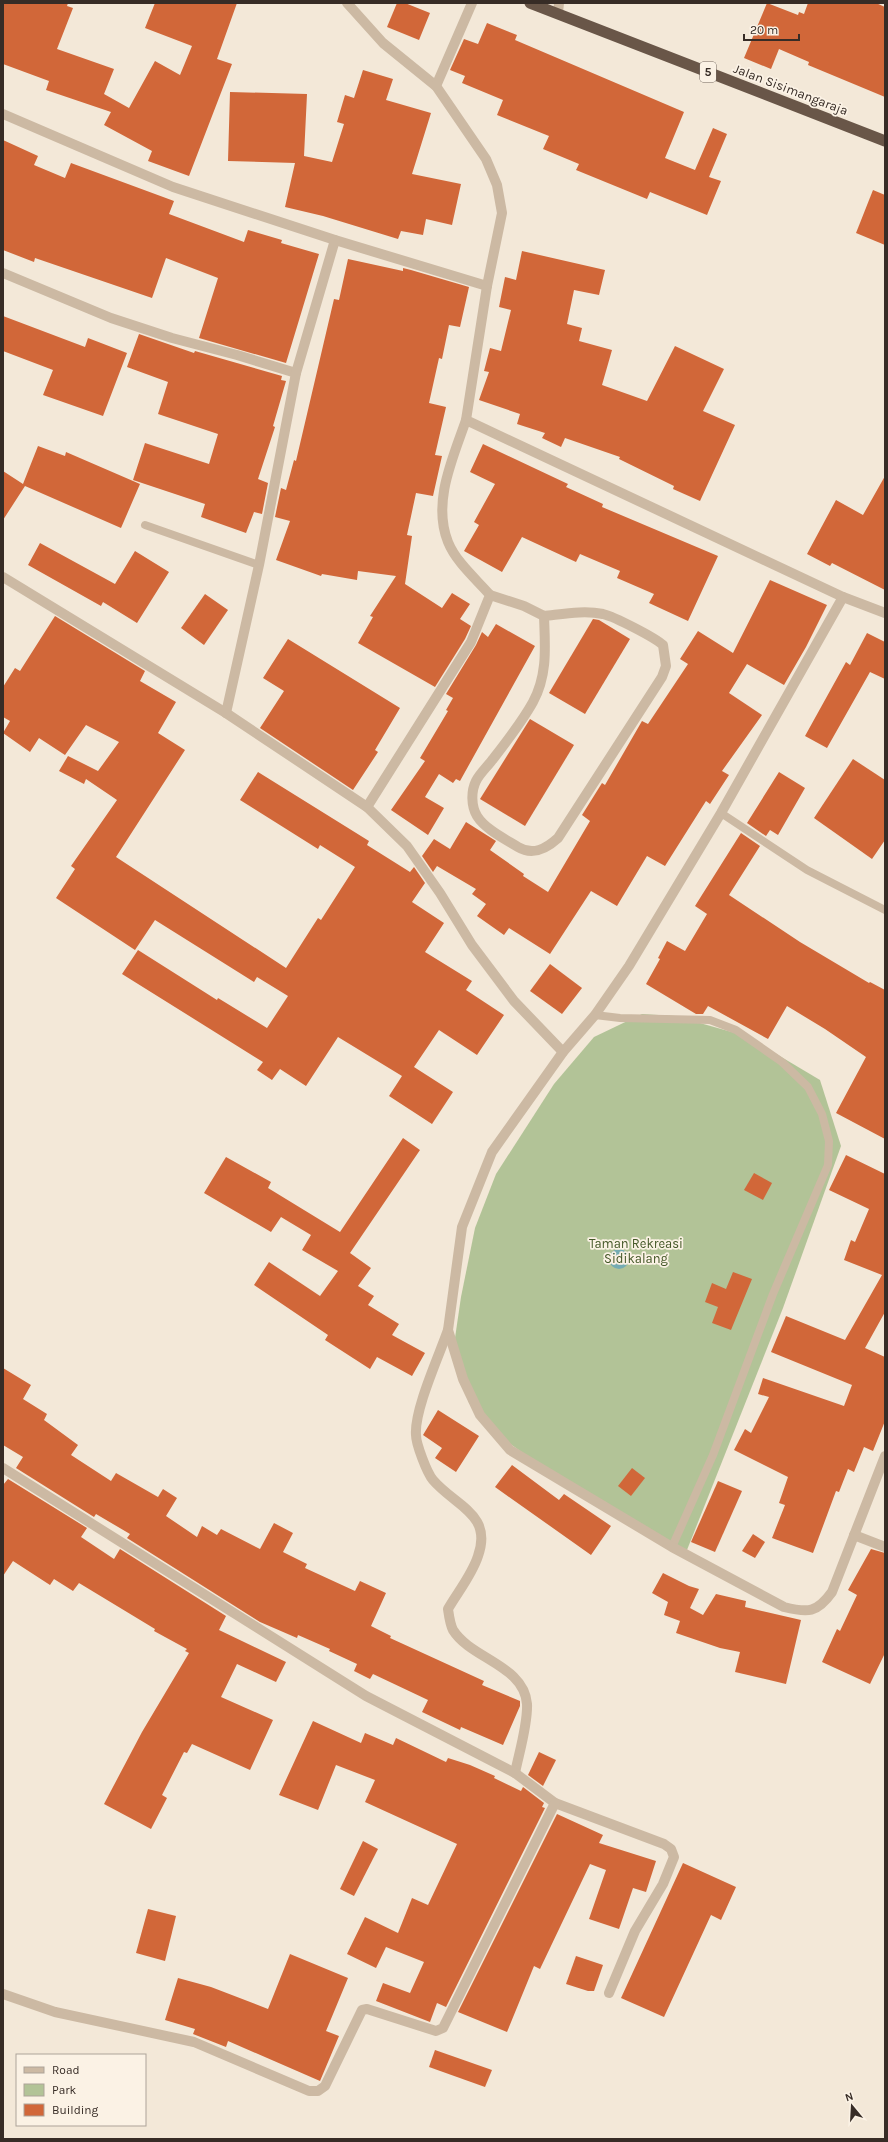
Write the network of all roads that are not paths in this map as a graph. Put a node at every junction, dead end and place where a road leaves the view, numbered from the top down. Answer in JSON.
{"nodes":[{"id":1,"x":347,"y":3,"type":"edge"},
{"id":2,"x":472,"y":3,"type":"edge"},
{"id":3,"x":530,"y":3,"type":"edge"},
{"id":4,"x":558,"y":8,"type":"edge"},
{"id":5,"x":436,"y":86,"type":"junction"},
{"id":6,"x":3,"y":114,"type":"edge"},
{"id":7,"x":885,"y":141,"type":"edge"},
{"id":8,"x":335,"y":240,"type":"junction"},
{"id":9,"x":3,"y":273,"type":"edge"},
{"id":10,"x":487,"y":286,"type":"junction"},
{"id":11,"x":296,"y":374,"type":"junction"},
{"id":12,"x":466,"y":420,"type":"junction"},
{"id":13,"x":145,"y":525,"type":"dead end"},
{"id":14,"x":259,"y":565,"type":"junction"},
{"id":15,"x":3,"y":577,"type":"edge"},
{"id":16,"x":490,"y":595,"type":"junction"},
{"id":17,"x":843,"y":597,"type":"junction"},
{"id":18,"x":885,"y":613,"type":"edge"},
{"id":19,"x":544,"y":616,"type":"junction"},
{"id":20,"x":226,"y":713,"type":"junction"},
{"id":21,"x":367,"y":807,"type":"junction"},
{"id":22,"x":721,"y":813,"type":"junction"},
{"id":23,"x":885,"y":910,"type":"edge"},
{"id":24,"x":596,"y":1015,"type":"junction"},
{"id":25,"x":563,"y":1052,"type":"junction"},
{"id":26,"x":448,"y":1330,"type":"junction"},
{"id":27,"x":885,"y":1456,"type":"edge"},
{"id":28,"x":3,"y":1468,"type":"edge"},
{"id":29,"x":854,"y":1535,"type":"junction"},
{"id":30,"x":672,"y":1547,"type":"junction"},
{"id":31,"x":885,"y":1547,"type":"edge"},
{"id":32,"x":515,"y":1773,"type":"junction"},
{"id":33,"x":555,"y":1803,"type":"junction"},
{"id":34,"x":609,"y":1993,"type":"dead end"},
{"id":35,"x":3,"y":1994,"type":"edge"}],
"edges":[{"from":1,"to":5,"type":"street"},
{"from":2,"to":5,"type":"street"},
{"from":3,"to":4,"type":"highway","name":"Jalan Sisimangaraja","number":"5"},
{"from":4,"to":7,"type":"highway","name":"Jalan Sisimangaraja","number":"5"},
{"from":5,"to":10,"type":"street"},
{"from":6,"to":8,"type":"street"},
{"from":8,"to":10,"type":"street"},
{"from":8,"to":11,"type":"street"},
{"from":9,"to":11,"type":"street"},
{"from":10,"to":12,"type":"street"},
{"from":11,"to":14,"type":"street"},
{"from":12,"to":16,"type":"street"},
{"from":12,"to":17,"type":"street"},
{"from":13,"to":14,"type":"lane"},
{"from":14,"to":20,"type":"street"},
{"from":15,"to":20,"type":"street"},
{"from":16,"to":19,"type":"street"},
{"from":16,"to":21,"type":"street"},
{"from":17,"to":18,"type":"street"},
{"from":17,"to":22,"type":"street"},
{"from":19,"to":19,"type":"street"},
{"from":20,"to":21,"type":"street"},
{"from":21,"to":25,"type":"street"},
{"from":22,"to":23,"type":"lane"},
{"from":22,"to":24,"type":"street"},
{"from":24,"to":25,"type":"street"},
{"from":24,"to":30,"type":"lane"},
{"from":25,"to":26,"type":"street"},
{"from":26,"to":30,"type":"street"},
{"from":26,"to":32,"type":"street"},
{"from":27,"to":29,"type":"street"},
{"from":28,"to":32,"type":"street"},
{"from":29,"to":30,"type":"street"},
{"from":29,"to":31,"type":"street"},
{"from":32,"to":33,"type":"street"},
{"from":33,"to":34,"type":"street"},
{"from":33,"to":35,"type":"street"}]}
